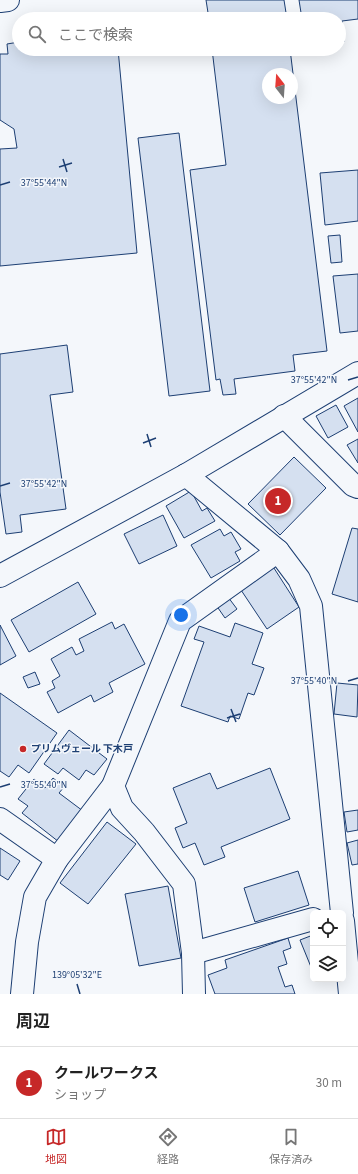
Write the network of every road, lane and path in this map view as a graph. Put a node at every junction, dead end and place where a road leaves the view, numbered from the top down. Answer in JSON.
{"nodes":[{"id":1,"x":8,"y":0,"type":"edge"},
{"id":2,"x":0,"y":1,"type":"edge"},
{"id":3,"x":358,"y":373,"type":"edge"},
{"id":4,"x":284,"y":416,"type":"junction"},
{"id":5,"x":186,"y":475,"type":"junction"},
{"id":6,"x":358,"y":487,"type":"edge"},
{"id":7,"x":278,"y":552,"type":"junction"},
{"id":8,"x":0,"y":576,"type":"edge"},
{"id":9,"x":113,"y":786,"type":"junction"},
{"id":10,"x":0,"y":819,"type":"edge"},
{"id":11,"x":57,"y":859,"type":"junction"},
{"id":12,"x":343,"y":910,"type":"edge"},
{"id":13,"x":310,"y":920,"type":"edge"},
{"id":14,"x":346,"y":946,"type":"edge"},
{"id":15,"x":193,"y":953,"type":"junction"},
{"id":16,"x":22,"y":994,"type":"edge"},
{"id":17,"x":194,"y":994,"type":"edge"},
{"id":18,"x":350,"y":994,"type":"edge"}],
"edges":[{"from":1,"to":2,"type":"street"},
{"from":3,"to":4,"type":"street"},
{"from":4,"to":5,"type":"street"},
{"from":4,"to":6,"type":"street"},
{"from":5,"to":7,"type":"street"},
{"from":5,"to":8,"type":"street"},
{"from":7,"to":9,"type":"street"},
{"from":7,"to":12,"type":"street"},
{"from":9,"to":11,"type":"street"},
{"from":9,"to":15,"type":"street"},
{"from":10,"to":11,"type":"street"},
{"from":11,"to":16,"type":"street"},
{"from":13,"to":15,"type":"street"},
{"from":14,"to":18,"type":"street"},
{"from":15,"to":17,"type":"street"}]}
